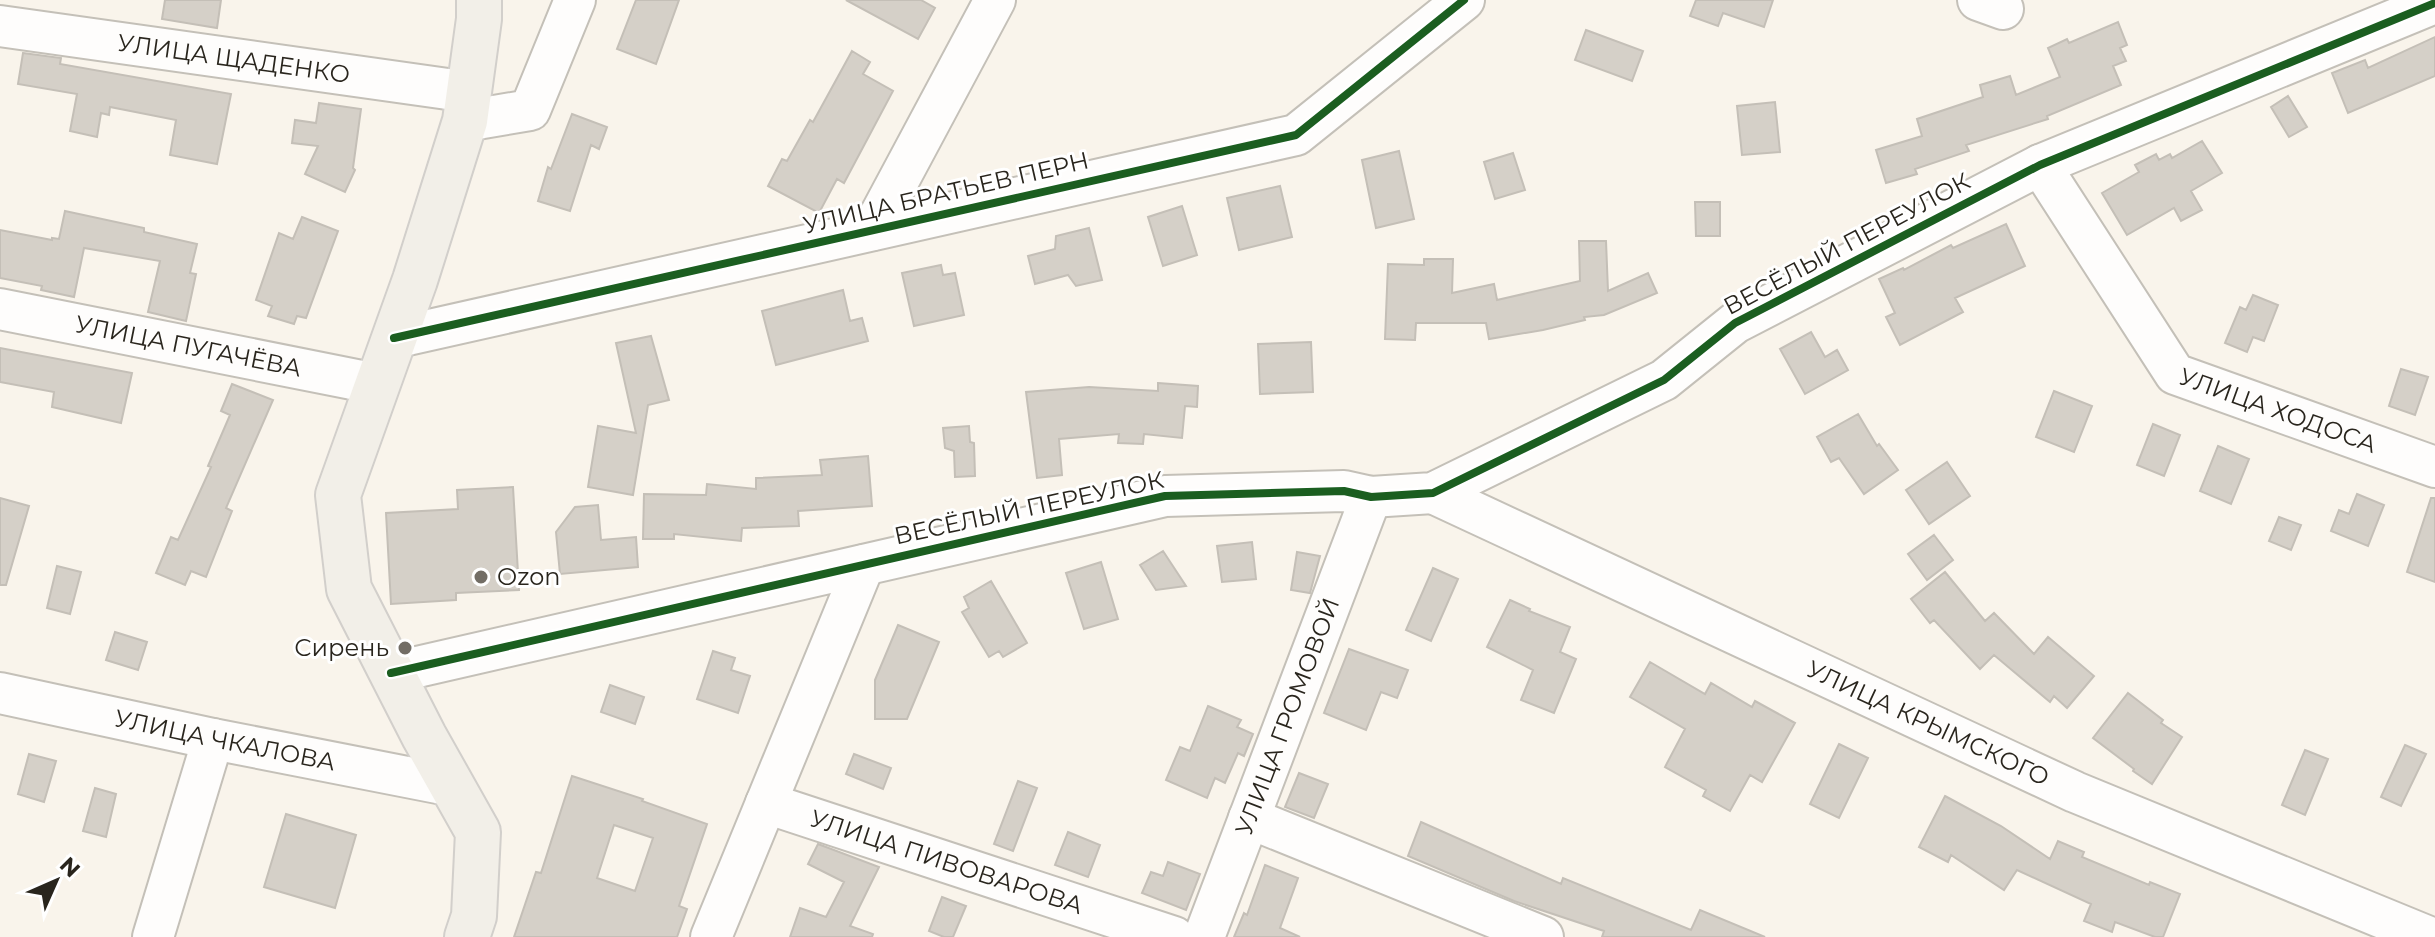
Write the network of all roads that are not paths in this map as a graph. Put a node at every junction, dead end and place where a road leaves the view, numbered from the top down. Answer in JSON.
{"nodes":[{"id":1,"x":479,"y":0,"type":"edge"},
{"id":2,"x":575,"y":0,"type":"edge"},
{"id":3,"x":995,"y":0,"type":"edge"},
{"id":4,"x":1464,"y":0,"type":"edge"},
{"id":5,"x":2435,"y":3,"type":"edge"},
{"id":6,"x":2378,"y":13,"type":"edge"},
{"id":7,"x":0,"y":26,"type":"edge"},
{"id":8,"x":467,"y":107,"type":"junction"},
{"id":9,"x":2040,"y":165,"type":"junction"},
{"id":10,"x":872,"y":230,"type":"junction"},
{"id":11,"x":0,"y":309,"type":"edge"},
{"id":12,"x":394,"y":338,"type":"junction"},
{"id":13,"x":377,"y":384,"type":"junction"},
{"id":14,"x":2435,"y":467,"type":"edge"},
{"id":15,"x":1433,"y":493,"type":"junction"},
{"id":16,"x":1371,"y":497,"type":"junction"},
{"id":17,"x":864,"y":565,"type":"junction"},
{"id":18,"x":391,"y":673,"type":"junction"},
{"id":19,"x":0,"y":693,"type":"edge"},
{"id":20,"x":213,"y":739,"type":"junction"},
{"id":21,"x":453,"y":786,"type":"junction"},
{"id":22,"x":766,"y":803,"type":"junction"},
{"id":23,"x":1249,"y":818,"type":"junction"},
{"id":24,"x":153,"y":937,"type":"edge"},
{"id":25,"x":467,"y":937,"type":"edge"},
{"id":26,"x":711,"y":937,"type":"edge"},
{"id":27,"x":1174,"y":937,"type":"edge"},
{"id":28,"x":1204,"y":937,"type":"edge"},
{"id":29,"x":1543,"y":937,"type":"edge"},
{"id":30,"x":2429,"y":937,"type":"edge"}],
"edges":[{"from":1,"to":8,"type":"main road"},
{"from":2,"to":8,"type":"street","name":"УЛИЦА ЩАДЕНКО"},
{"from":3,"to":10,"type":"street","name":"УЛИЦА БРАТЬЕВ ПЕРН"},
{"from":4,"to":10,"type":"street","name":"УЛИЦА БРАТЬЕВ ПЕРН"},
{"from":5,"to":6,"type":"street","name":"ВЕСЁЛЫЙ ПЕРЕУЛОК"},
{"from":6,"to":9,"type":"street","name":"ВЕСЁЛЫЙ ПЕРЕУЛОК"},
{"from":7,"to":8,"type":"street","name":"УЛИЦА ЩАДЕНКО"},
{"from":8,"to":12,"type":"main road"},
{"from":9,"to":14,"type":"street","name":"УЛИЦА ХОДОСА"},
{"from":9,"to":15,"type":"street","name":"ВЕСЁЛЫЙ ПЕРЕУЛОК"},
{"from":10,"to":12,"type":"street","name":"УЛИЦА БРАТЬЕВ ПЕРН"},
{"from":11,"to":13,"type":"street","name":"УЛИЦА ПУГАЧЁВА"},
{"from":12,"to":13,"type":"main road"},
{"from":13,"to":18,"type":"main road"},
{"from":15,"to":16,"type":"street","name":"ВЕСЁЛЫЙ ПЕРЕУЛОК"},
{"from":15,"to":30,"type":"street","name":"УЛИЦА КРЫМСКОГО"},
{"from":16,"to":17,"type":"street","name":"ВЕСЁЛЫЙ ПЕРЕУЛОК"},
{"from":16,"to":23,"type":"street","name":"УЛИЦА ГРОМОВОЙ"},
{"from":17,"to":18,"type":"street","name":"ВЕСЁЛЫЙ ПЕРЕУЛОК"},
{"from":17,"to":22,"type":"street"},
{"from":18,"to":21,"type":"main road"},
{"from":19,"to":20,"type":"street","name":"УЛИЦА ЧКАЛОВА"},
{"from":20,"to":21,"type":"street","name":"УЛИЦА ЧКАЛОВА"},
{"from":20,"to":24,"type":"street"},
{"from":21,"to":25,"type":"main road"},
{"from":22,"to":26,"type":"street"},
{"from":22,"to":27,"type":"street","name":"УЛИЦА ПИВОВАРОВА"},
{"from":23,"to":28,"type":"street","name":"УЛИЦА ГРОМОВОЙ"},
{"from":23,"to":29,"type":"street"}]}
